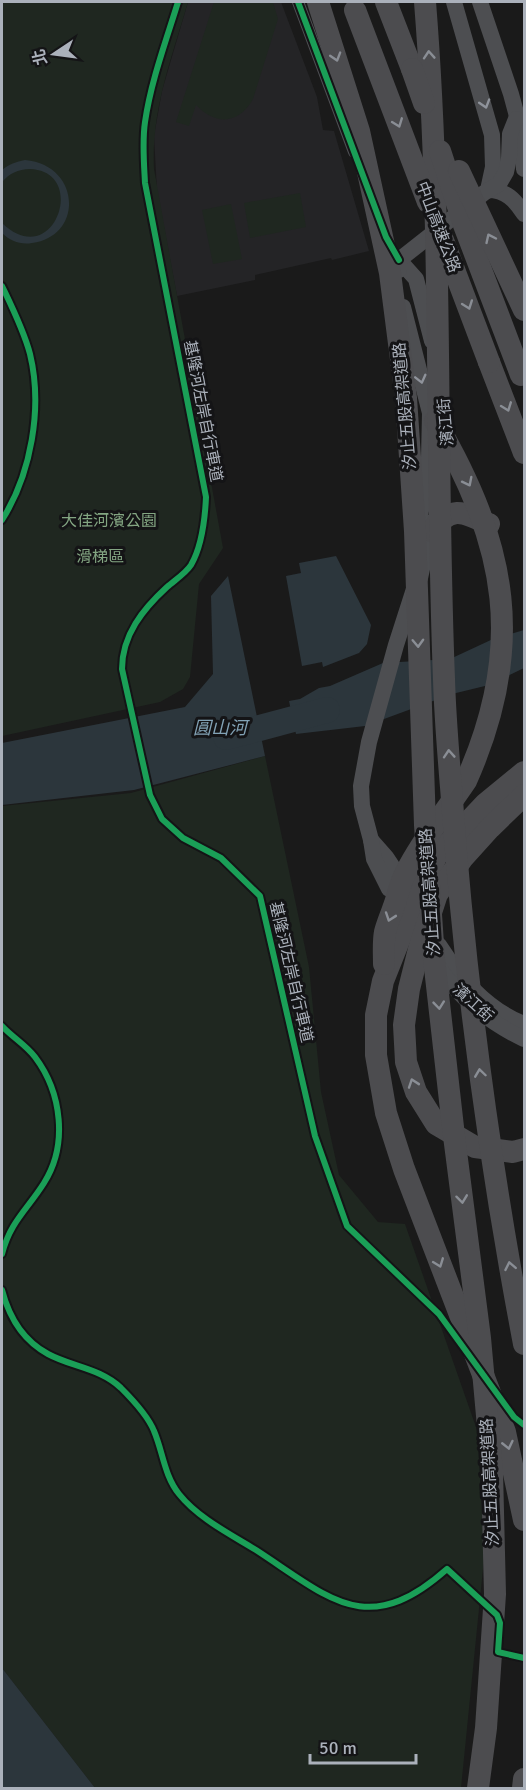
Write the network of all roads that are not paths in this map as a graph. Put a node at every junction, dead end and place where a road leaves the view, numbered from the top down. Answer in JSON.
{"nodes":[{"id":1,"x":298,"y":2,"type":"edge"},
{"id":2,"x":318,"y":2,"type":"edge"},
{"id":3,"x":351,"y":2,"type":"edge"},
{"id":4,"x":386,"y":2,"type":"edge"},
{"id":5,"x":425,"y":2,"type":"edge"},
{"id":6,"x":454,"y":2,"type":"edge"},
{"id":7,"x":480,"y":2,"type":"edge"},
{"id":8,"x":412,"y":69,"type":"junction"},
{"id":9,"x":516,"y":119,"type":"junction"},
{"id":10,"x":525,"y":170,"type":"edge"},
{"id":11,"x":488,"y":190,"type":"junction"},
{"id":12,"x":525,"y":214,"type":"edge"},
{"id":13,"x":399,"y":260,"type":"junction"},
{"id":14,"x":525,"y":310,"type":"edge"},
{"id":15,"x":523,"y":381,"type":"edge"},
{"id":16,"x":430,"y":413,"type":"junction"},
{"id":17,"x":450,"y":448,"type":"junction"},
{"id":18,"x":525,"y":453,"type":"edge"},
{"id":19,"x":489,"y":524,"type":"junction"},
{"id":20,"x":431,"y":531,"type":"junction"},
{"id":21,"x":414,"y":589,"type":"junction"},
{"id":22,"x":525,"y":772,"type":"edge"},
{"id":23,"x":525,"y":795,"type":"edge"},
{"id":24,"x":371,"y":840,"type":"junction"},
{"id":25,"x":396,"y":872,"type":"dead end"},
{"id":26,"x":389,"y":889,"type":"dead end"},
{"id":27,"x":383,"y":981,"type":"junction"},
{"id":28,"x":525,"y":1024,"type":"edge"},
{"id":29,"x":525,"y":1039,"type":"edge"},
{"id":30,"x":525,"y":1149,"type":"edge"},
{"id":31,"x":525,"y":1344,"type":"edge"},
{"id":32,"x":525,"y":1520,"type":"edge"},
{"id":33,"x":525,"y":1779,"type":"edge"},
{"id":34,"x":478,"y":1788,"type":"edge"},
{"id":35,"x":523,"y":1788,"type":"edge"}],
"edges":[{"from":1,"to":13,"type":"street"},
{"from":2,"to":34,"type":"highway","name":"汐止五股高架道路","one_way":true,"bridge":true},
{"from":3,"to":18,"type":"highway","name":"中山高速公路","one_way":true,"bridge":true},
{"from":4,"to":8,"type":"highway","name":"中山高速公路"},
{"from":31,"to":5,"type":"highway","name":"汐止五股高架道路","one_way":true,"bridge":true},
{"from":6,"to":11,"type":"main road","one_way":true},
{"from":7,"to":9,"type":"main road"},
{"from":14,"to":8,"type":"highway","one_way":true,"bridge":true},
{"from":8,"to":15,"type":"highway","name":"中山高速公路","bridge":true},
{"from":9,"to":10,"type":"main road"},
{"from":9,"to":11,"type":"main road"},
{"from":11,"to":12,"type":"main road"},
{"from":11,"to":13,"type":"main road"},
{"from":13,"to":16,"type":"main road","name":"濱江街","one_way":true},
{"from":13,"to":17,"type":"main road","name":"濱江街"},
{"from":16,"to":17,"type":"highway"},
{"from":16,"to":21,"type":"main road","name":"濱江街"},
{"from":17,"to":19,"type":"highway","one_way":true},
{"from":17,"to":20,"type":"main road","name":"濱江街"},
{"from":19,"to":20,"type":"highway"},
{"from":19,"to":27,"type":"highway","one_way":true},
{"from":20,"to":21,"type":"main road","name":"濱江街"},
{"from":21,"to":24,"type":"main road","name":"濱江街"},
{"from":22,"to":27,"type":"highway"},
{"from":30,"to":23,"type":"highway","one_way":true},
{"from":24,"to":25,"type":"main road","name":"濱江街"},
{"from":24,"to":26,"type":"main road","name":"濱江街"},
{"from":27,"to":32,"type":"highway","one_way":true,"bridge":true},
{"from":28,"to":29,"type":"main road","name":"濱江街"},
{"from":33,"to":35,"type":"highway"}]}
